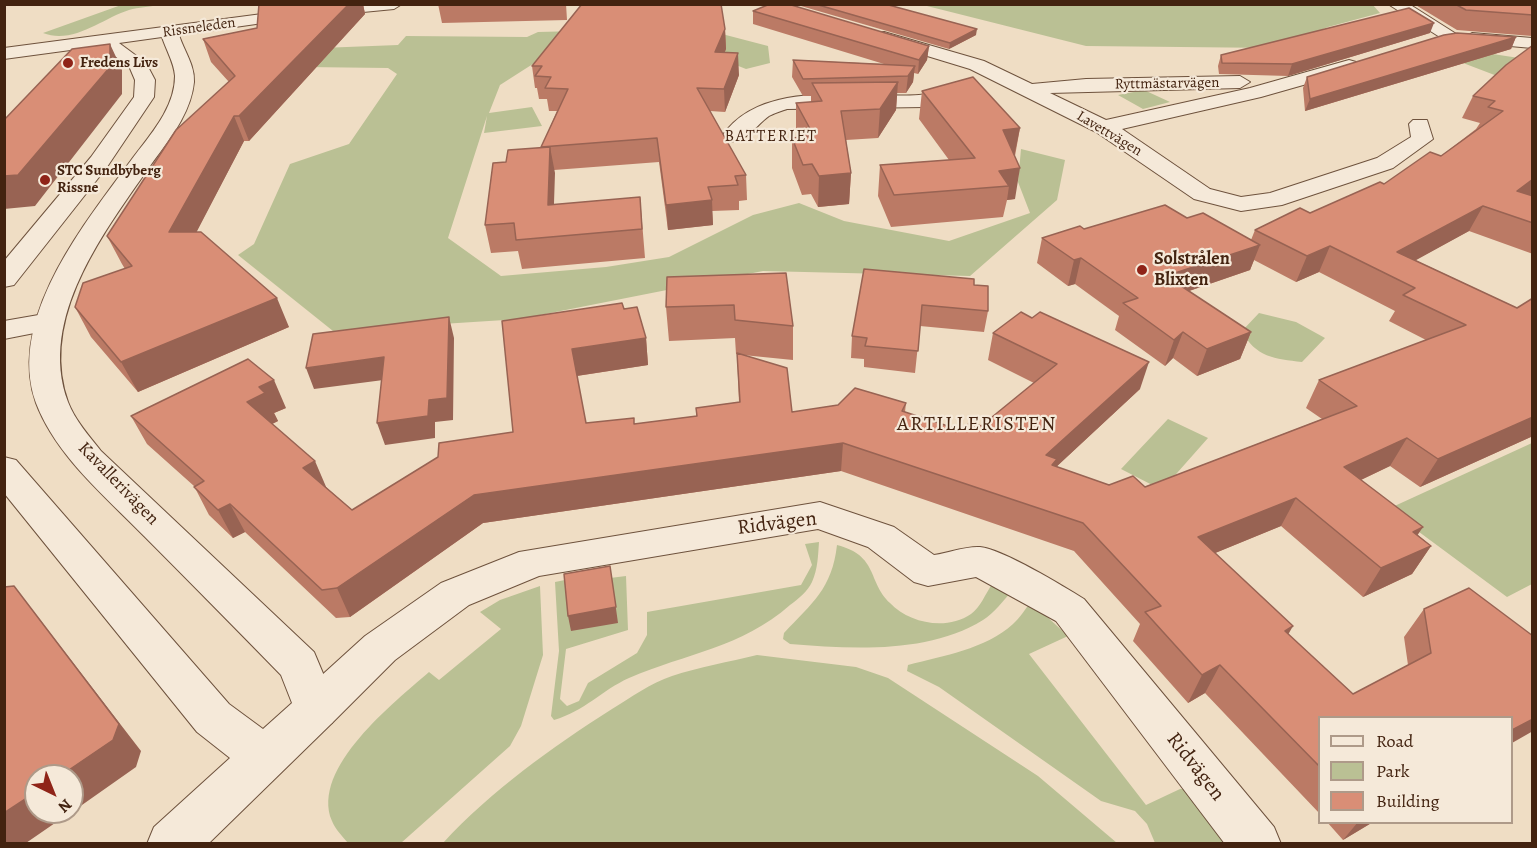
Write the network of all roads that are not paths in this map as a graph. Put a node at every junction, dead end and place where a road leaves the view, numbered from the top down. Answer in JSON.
{"nodes":[{"id":1,"x":394,"y":4,"type":"edge"},
{"id":2,"x":1396,"y":4,"type":"edge"},
{"id":3,"x":861,"y":31,"type":"edge"},
{"id":4,"x":169,"y":32,"type":"junction"},
{"id":5,"x":1452,"y":37,"type":"junction"},
{"id":6,"x":104,"y":41,"type":"junction"},
{"id":7,"x":1426,"y":42,"type":"edge"},
{"id":8,"x":1533,"y":43,"type":"edge"},
{"id":9,"x":4,"y":54,"type":"edge"},
{"id":10,"x":1371,"y":59,"type":"edge"},
{"id":11,"x":996,"y":74,"type":"junction"},
{"id":12,"x":1305,"y":80,"type":"junction"},
{"id":13,"x":1030,"y":91,"type":"junction"},
{"id":14,"x":1420,"y":124,"type":"dead end"},
{"id":15,"x":1104,"y":127,"type":"junction"},
{"id":16,"x":733,"y":136,"type":"dead end"},
{"id":17,"x":4,"y":279,"type":"edge"},
{"id":18,"x":50,"y":322,"type":"junction"},
{"id":19,"x":4,"y":330,"type":"edge"},
{"id":20,"x":4,"y":469,"type":"edge"},
{"id":21,"x":316,"y":709,"type":"junction"},
{"id":22,"x":265,"y":758,"type":"junction"},
{"id":23,"x":172,"y":843,"type":"edge"},
{"id":24,"x":1256,"y":843,"type":"edge"}],
"edges":[{"from":1,"to":4,"type":"street","name":"Rissneleden"},
{"from":2,"to":5,"type":"street"},
{"from":3,"to":11,"type":"street","name":"Lavettvägen"},
{"from":4,"to":6,"type":"street","name":"Rissneleden"},
{"from":4,"to":18,"type":"street","name":"Kavallerivägen"},
{"from":5,"to":7,"type":"street"},
{"from":5,"to":8,"type":"street"},
{"from":6,"to":9,"type":"street","name":"Rissneleden"},
{"from":6,"to":17,"type":"street"},
{"from":10,"to":12,"type":"street","name":"Ryttmästarvägen"},
{"from":11,"to":13,"type":"street","name":"Lavettvägen"},
{"from":11,"to":16,"type":"street"},
{"from":12,"to":13,"type":"street","name":"Ryttmästarvägen"},
{"from":12,"to":15,"type":"street","name":"Ryttmästarvägen"},
{"from":13,"to":15,"type":"street","name":"Lavettvägen"},
{"from":14,"to":15,"type":"street","name":"Lavettvägen"},
{"from":18,"to":19,"type":"street"},
{"from":18,"to":21,"type":"street","name":"Kavallerivägen"},
{"from":20,"to":22,"type":"street"},
{"from":21,"to":22,"type":"street"},
{"from":21,"to":24,"type":"street","name":"Ridvägen"},
{"from":22,"to":23,"type":"street"}]}
